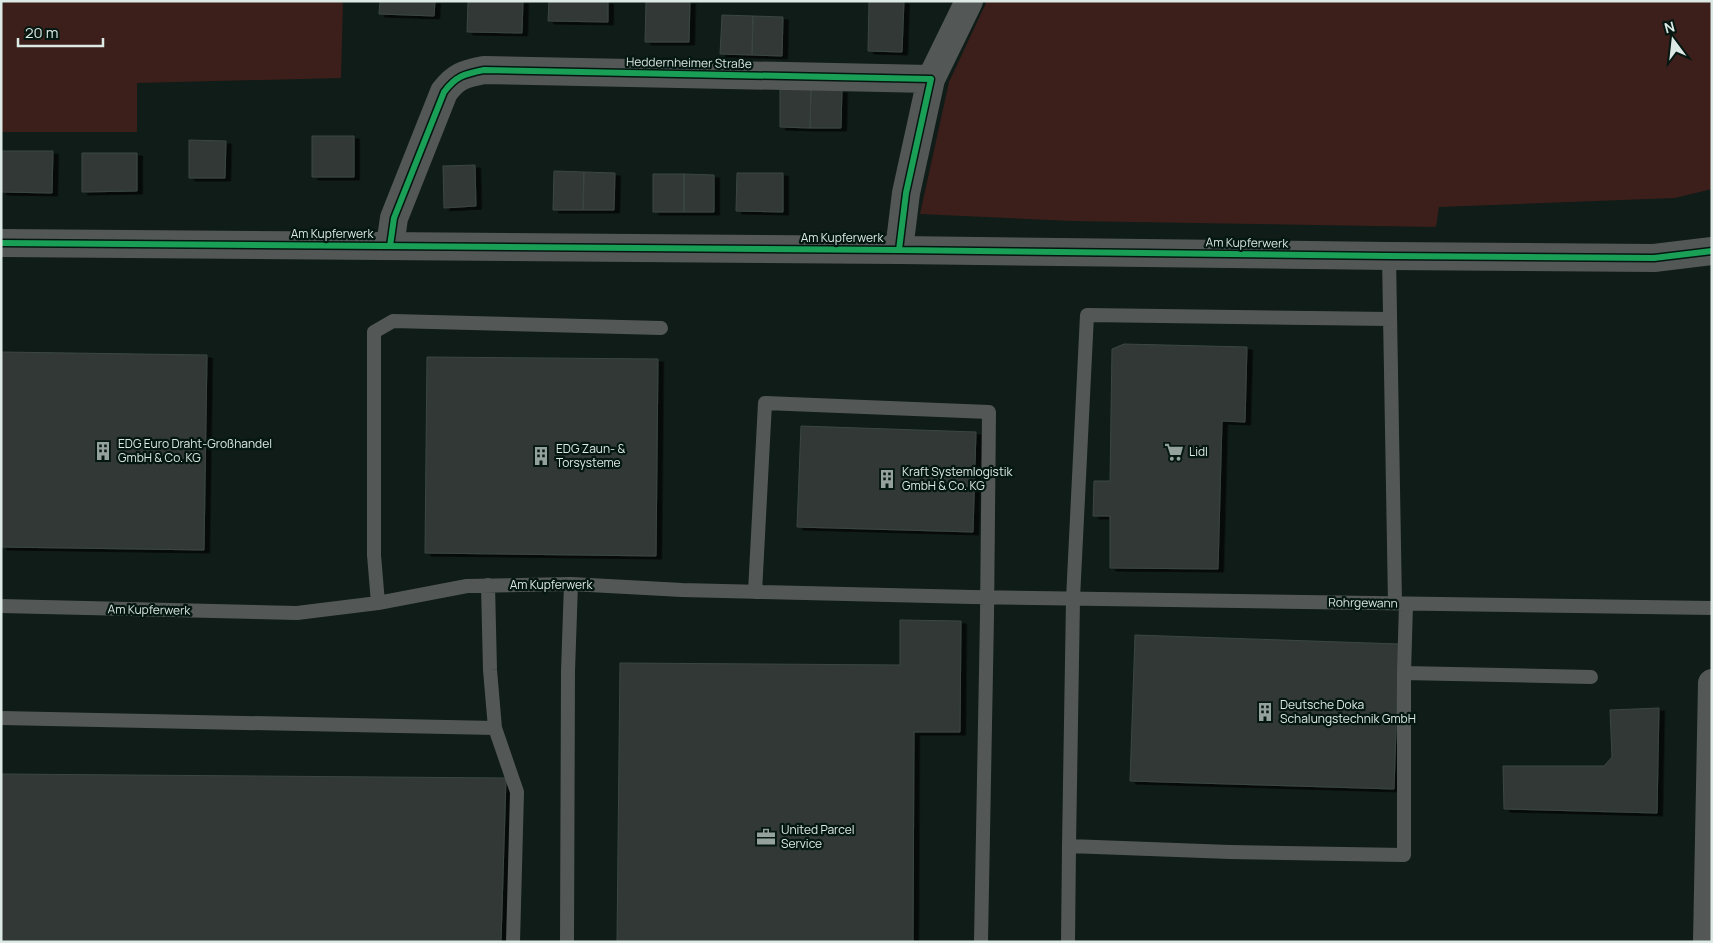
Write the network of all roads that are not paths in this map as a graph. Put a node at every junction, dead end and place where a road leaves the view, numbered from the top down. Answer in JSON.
{"nodes":[{"id":1,"x":969,"y":1,"type":"edge"},
{"id":2,"x":930,"y":79,"type":"junction"},
{"id":3,"x":1,"y":243,"type":"edge"},
{"id":4,"x":390,"y":246,"type":"junction"},
{"id":5,"x":899,"y":250,"type":"junction"},
{"id":6,"x":1712,"y":251,"type":"edge"},
{"id":7,"x":1389,"y":256,"type":"junction"},
{"id":8,"x":1390,"y":319,"type":"junction"},
{"id":9,"x":662,"y":328,"type":"dead end"},
{"id":10,"x":571,"y":584,"type":"junction"},
{"id":11,"x":488,"y":585,"type":"junction"},
{"id":12,"x":754,"y":592,"type":"junction"},
{"id":13,"x":987,"y":598,"type":"junction"},
{"id":14,"x":1014,"y":598,"type":"joint"},
{"id":15,"x":1073,"y":599,"type":"junction"},
{"id":16,"x":378,"y":603,"type":"junction"},
{"id":17,"x":1400,"y":604,"type":"junction"},
{"id":18,"x":1,"y":606,"type":"edge"},
{"id":19,"x":1712,"y":608,"type":"edge"},
{"id":20,"x":1404,"y":672,"type":"junction"},
{"id":21,"x":1591,"y":677,"type":"dead end"},
{"id":22,"x":1712,"y":683,"type":"edge"},
{"id":23,"x":1,"y":718,"type":"edge"},
{"id":24,"x":495,"y":728,"type":"junction"},
{"id":25,"x":1069,"y":846,"type":"junction"},
{"id":26,"x":513,"y":942,"type":"edge"},
{"id":27,"x":567,"y":942,"type":"edge"},
{"id":28,"x":980,"y":942,"type":"edge"},
{"id":29,"x":1068,"y":942,"type":"edge"},
{"id":30,"x":1707,"y":942,"type":"edge"}],
"edges":[{"from":1,"to":2,"type":"street"},
{"from":2,"to":4,"type":"street","name":"Heddernheimer Straße"},
{"from":2,"to":5,"type":"street"},
{"from":3,"to":4,"type":"street","name":"Am Kupferwerk"},
{"from":4,"to":5,"type":"street","name":"Am Kupferwerk"},
{"from":5,"to":7,"type":"street","name":"Am Kupferwerk"},
{"from":6,"to":7,"type":"street","name":"Am Kupferwerk"},
{"from":7,"to":8,"type":"lane"},
{"from":8,"to":15,"type":"lane"},
{"from":8,"to":17,"type":"lane"},
{"from":9,"to":16,"type":"lane"},
{"from":10,"to":11,"type":"lane","name":"Am Kupferwerk"},
{"from":10,"to":12,"type":"lane","name":"Am Kupferwerk"},
{"from":10,"to":27,"type":"lane"},
{"from":11,"to":16,"type":"lane","name":"Am Kupferwerk"},
{"from":11,"to":24,"type":"lane"},
{"from":12,"to":13,"type":"lane","name":"Am Kupferwerk"},
{"from":12,"to":13,"type":"lane"},
{"from":13,"to":14,"type":"lane","name":"Am Kupferwerk"},
{"from":13,"to":28,"type":"lane"},
{"from":14,"to":15,"type":"lane","name":"Rohrgewann"},
{"from":15,"to":17,"type":"lane","name":"Rohrgewann"},
{"from":15,"to":25,"type":"lane"},
{"from":16,"to":18,"type":"lane","name":"Am Kupferwerk"},
{"from":17,"to":19,"type":"lane","name":"Rohrgewann"},
{"from":17,"to":20,"type":"lane"},
{"from":20,"to":21,"type":"lane"},
{"from":20,"to":25,"type":"lane"},
{"from":22,"to":30,"type":"street"},
{"from":23,"to":24,"type":"lane"},
{"from":24,"to":26,"type":"lane"},
{"from":25,"to":29,"type":"lane"}]}
